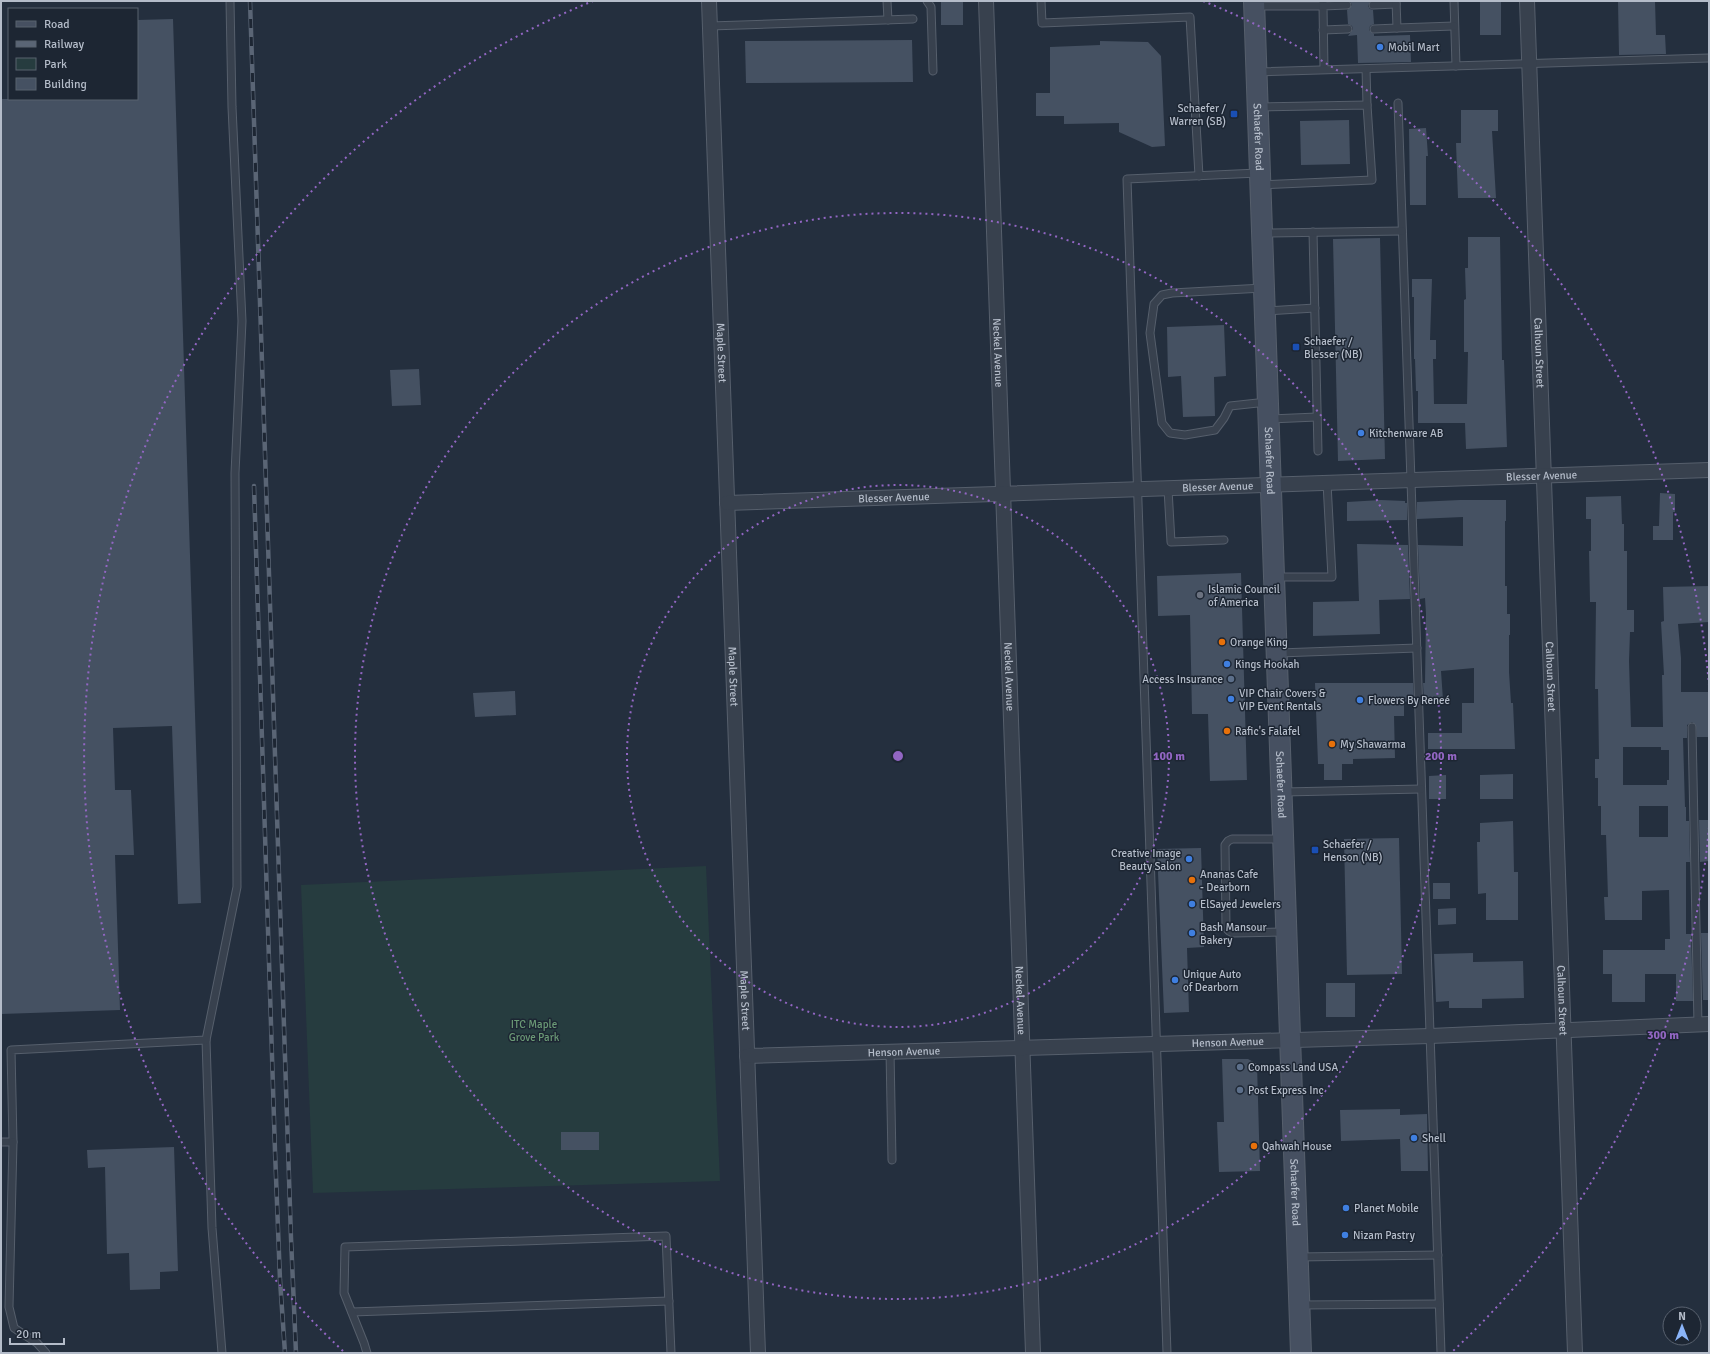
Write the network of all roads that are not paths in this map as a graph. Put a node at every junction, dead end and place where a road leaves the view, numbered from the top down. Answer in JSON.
{"nodes":[{"id":1,"x":230,"y":1,"type":"edge"},
{"id":2,"x":710,"y":1,"type":"edge"},
{"id":3,"x":887,"y":1,"type":"edge"},
{"id":4,"x":927,"y":1,"type":"edge"},
{"id":5,"x":986,"y":1,"type":"edge"},
{"id":6,"x":1041,"y":1,"type":"edge"},
{"id":7,"x":1454,"y":1,"type":"edge"},
{"id":8,"x":1527,"y":1,"type":"edge"},
{"id":9,"x":1396,"y":2,"type":"edge"},
{"id":10,"x":1323,"y":3,"type":"edge"},
{"id":11,"x":1254,"y":4,"type":"edge"},
{"id":12,"x":1347,"y":5,"type":"dead end"},
{"id":13,"x":1373,"y":5,"type":"dead end"},
{"id":14,"x":913,"y":19,"type":"dead end"},
{"id":15,"x":888,"y":20,"type":"junction"},
{"id":16,"x":710,"y":26,"type":"junction"},
{"id":17,"x":1454,"y":26,"type":"junction"},
{"id":18,"x":1397,"y":28,"type":"junction"},
{"id":19,"x":1348,"y":29,"type":"dead end"},
{"id":20,"x":1374,"y":29,"type":"dead end"},
{"id":21,"x":1323,"y":30,"type":"junction"},
{"id":22,"x":1709,"y":58,"type":"edge"},
{"id":23,"x":1530,"y":63,"type":"junction"},
{"id":24,"x":1456,"y":66,"type":"junction"},
{"id":25,"x":1366,"y":68,"type":"junction"},
{"id":26,"x":1324,"y":69,"type":"junction"},
{"id":27,"x":933,"y":71,"type":"dead end"},
{"id":28,"x":1255,"y":72,"type":"junction"},
{"id":29,"x":1398,"y":103,"type":"dead end"},
{"id":30,"x":1367,"y":105,"type":"junction"},
{"id":31,"x":1256,"y":107,"type":"junction"},
{"id":32,"x":1199,"y":176,"type":"junction"},
{"id":33,"x":1259,"y":179,"type":"junction"},
{"id":34,"x":1402,"y":231,"type":"junction"},
{"id":35,"x":1313,"y":232,"type":"junction"},
{"id":36,"x":1261,"y":234,"type":"junction"},
{"id":37,"x":1263,"y":288,"type":"junction"},
{"id":38,"x":1315,"y":308,"type":"junction"},
{"id":39,"x":1264,"y":312,"type":"junction"},
{"id":40,"x":1268,"y":410,"type":"junction"},
{"id":41,"x":1317,"y":417,"type":"junction"},
{"id":42,"x":1318,"y":451,"type":"dead end"},
{"id":43,"x":1709,"y":470,"type":"edge"},
{"id":44,"x":1544,"y":475,"type":"junction"},
{"id":45,"x":1411,"y":480,"type":"junction"},
{"id":46,"x":1327,"y":483,"type":"junction"},
{"id":47,"x":1270,"y":485,"type":"junction"},
{"id":48,"x":1168,"y":489,"type":"junction"},
{"id":49,"x":1137,"y":490,"type":"junction"},
{"id":50,"x":1003,"y":495,"type":"junction"},
{"id":51,"x":727,"y":503,"type":"junction"},
{"id":52,"x":1224,"y":540,"type":"dead end"},
{"id":53,"x":1274,"y":577,"type":"junction"},
{"id":54,"x":1417,"y":648,"type":"junction"},
{"id":55,"x":1276,"y":653,"type":"junction"},
{"id":56,"x":1692,"y":727,"type":"dead end"},
{"id":57,"x":1421,"y":789,"type":"junction"},
{"id":58,"x":1282,"y":793,"type":"junction"},
{"id":59,"x":1283,"y":839,"type":"junction"},
{"id":60,"x":1286,"y":932,"type":"junction"},
{"id":61,"x":1704,"y":1025,"type":"edge"},
{"id":62,"x":1563,"y":1030,"type":"junction"},
{"id":63,"x":1430,"y":1036,"type":"junction"},
{"id":64,"x":206,"y":1040,"type":"junction"},
{"id":65,"x":1290,"y":1040,"type":"junction"},
{"id":66,"x":1155,"y":1043,"type":"junction"},
{"id":67,"x":1022,"y":1047,"type":"junction"},
{"id":68,"x":890,"y":1051,"type":"junction"},
{"id":69,"x":747,"y":1056,"type":"junction"},
{"id":70,"x":1,"y":1142,"type":"edge"},
{"id":71,"x":14,"y":1142,"type":"junction"},
{"id":72,"x":892,"y":1160,"type":"dead end"},
{"id":73,"x":1438,"y":1254,"type":"junction"},
{"id":74,"x":1298,"y":1257,"type":"junction"},
{"id":75,"x":669,"y":1301,"type":"junction"},
{"id":76,"x":1439,"y":1304,"type":"junction"},
{"id":77,"x":1299,"y":1305,"type":"junction"},
{"id":78,"x":352,"y":1312,"type":"junction"},
{"id":79,"x":46,"y":1353,"type":"edge"},
{"id":80,"x":222,"y":1353,"type":"edge"},
{"id":81,"x":366,"y":1353,"type":"edge"},
{"id":82,"x":671,"y":1353,"type":"edge"},
{"id":83,"x":758,"y":1353,"type":"edge"},
{"id":84,"x":1033,"y":1353,"type":"edge"},
{"id":85,"x":1167,"y":1353,"type":"edge"},
{"id":86,"x":1301,"y":1353,"type":"edge"},
{"id":87,"x":1441,"y":1353,"type":"edge"},
{"id":88,"x":1575,"y":1353,"type":"edge"}],
"edges":[{"from":1,"to":64,"type":"lane"},
{"from":2,"to":16,"type":"street","name":"Maple Street"},
{"from":3,"to":15,"type":"lane"},
{"from":4,"to":27,"type":"lane"},
{"from":5,"to":50,"type":"street","name":"Neckel Avenue"},
{"from":6,"to":32,"type":"lane"},
{"from":7,"to":17,"type":"lane"},
{"from":8,"to":23,"type":"street","name":"Calhoun Street"},
{"from":9,"to":13,"type":"lane"},
{"from":9,"to":18,"type":"lane"},
{"from":10,"to":11,"type":"lane"},
{"from":10,"to":12,"type":"lane"},
{"from":10,"to":21,"type":"lane"},
{"from":11,"to":28,"type":"main road","name":"Schaefer Road"},
{"from":14,"to":15,"type":"lane"},
{"from":15,"to":16,"type":"lane"},
{"from":16,"to":51,"type":"street","name":"Maple Street"},
{"from":17,"to":18,"type":"lane"},
{"from":17,"to":24,"type":"lane"},
{"from":18,"to":20,"type":"lane"},
{"from":19,"to":21,"type":"lane"},
{"from":21,"to":26,"type":"lane"},
{"from":22,"to":23,"type":"lane"},
{"from":23,"to":24,"type":"lane"},
{"from":23,"to":44,"type":"street","name":"Calhoun Street"},
{"from":24,"to":25,"type":"lane"},
{"from":25,"to":26,"type":"lane"},
{"from":25,"to":30,"type":"lane"},
{"from":26,"to":28,"type":"lane"},
{"from":28,"to":31,"type":"main road","name":"Schaefer Road"},
{"from":29,"to":34,"type":"lane"},
{"from":30,"to":31,"type":"lane"},
{"from":30,"to":33,"type":"lane"},
{"from":31,"to":33,"type":"main road","name":"Schaefer Road"},
{"from":32,"to":33,"type":"lane"},
{"from":32,"to":49,"type":"lane"},
{"from":33,"to":36,"type":"main road","name":"Schaefer Road"},
{"from":34,"to":35,"type":"lane"},
{"from":34,"to":45,"type":"lane"},
{"from":35,"to":36,"type":"lane"},
{"from":35,"to":38,"type":"lane"},
{"from":36,"to":37,"type":"main road","name":"Schaefer Road"},
{"from":37,"to":39,"type":"main road","name":"Schaefer Road"},
{"from":37,"to":40,"type":"lane"},
{"from":38,"to":39,"type":"lane"},
{"from":38,"to":41,"type":"lane"},
{"from":39,"to":40,"type":"main road","name":"Schaefer Road"},
{"from":40,"to":41,"type":"lane"},
{"from":40,"to":47,"type":"main road","name":"Schaefer Road"},
{"from":41,"to":42,"type":"lane"},
{"from":43,"to":44,"type":"street","name":"Blesser Avenue"},
{"from":44,"to":45,"type":"street","name":"Blesser Avenue"},
{"from":44,"to":62,"type":"street","name":"Calhoun Street"},
{"from":45,"to":46,"type":"street","name":"Blesser Avenue"},
{"from":45,"to":54,"type":"lane"},
{"from":46,"to":47,"type":"street","name":"Blesser Avenue"},
{"from":46,"to":53,"type":"lane"},
{"from":47,"to":48,"type":"street","name":"Blesser Avenue"},
{"from":47,"to":53,"type":"main road","name":"Schaefer Road"},
{"from":48,"to":49,"type":"street","name":"Blesser Avenue"},
{"from":48,"to":52,"type":"lane"},
{"from":49,"to":50,"type":"street","name":"Blesser Avenue"},
{"from":49,"to":66,"type":"lane"},
{"from":50,"to":51,"type":"street","name":"Blesser Avenue"},
{"from":50,"to":67,"type":"street","name":"Neckel Avenue"},
{"from":51,"to":69,"type":"street","name":"Maple Street"},
{"from":53,"to":55,"type":"main road","name":"Schaefer Road"},
{"from":54,"to":55,"type":"lane"},
{"from":54,"to":57,"type":"lane"},
{"from":55,"to":58,"type":"main road","name":"Schaefer Road"},
{"from":56,"to":61,"type":"lane"},
{"from":57,"to":58,"type":"lane"},
{"from":57,"to":63,"type":"lane"},
{"from":58,"to":59,"type":"main road","name":"Schaefer Road"},
{"from":59,"to":60,"type":"main road","name":"Schaefer Road"},
{"from":59,"to":60,"type":"lane"},
{"from":60,"to":65,"type":"main road","name":"Schaefer Road"},
{"from":61,"to":62,"type":"street","name":"Henson Avenue"},
{"from":62,"to":63,"type":"street","name":"Henson Avenue"},
{"from":62,"to":88,"type":"street","name":"Calhoun Street"},
{"from":63,"to":65,"type":"street","name":"Henson Avenue"},
{"from":63,"to":73,"type":"lane"},
{"from":64,"to":71,"type":"lane"},
{"from":64,"to":80,"type":"lane"},
{"from":65,"to":66,"type":"street","name":"Henson Avenue"},
{"from":65,"to":74,"type":"main road","name":"Schaefer Road"},
{"from":66,"to":67,"type":"street","name":"Henson Avenue"},
{"from":66,"to":85,"type":"lane"},
{"from":67,"to":68,"type":"street","name":"Henson Avenue"},
{"from":67,"to":84,"type":"street","name":"Neckel Avenue"},
{"from":68,"to":69,"type":"street","name":"Henson Avenue"},
{"from":68,"to":72,"type":"lane"},
{"from":69,"to":83,"type":"street","name":"Maple Street"},
{"from":70,"to":71,"type":"lane"},
{"from":71,"to":79,"type":"lane"},
{"from":73,"to":74,"type":"lane"},
{"from":73,"to":76,"type":"lane"},
{"from":74,"to":77,"type":"main road","name":"Schaefer Road"},
{"from":75,"to":78,"type":"lane"},
{"from":75,"to":78,"type":"lane"},
{"from":75,"to":82,"type":"lane"},
{"from":76,"to":77,"type":"lane"},
{"from":76,"to":87,"type":"lane"},
{"from":77,"to":86,"type":"main road","name":"Schaefer Road"},
{"from":78,"to":81,"type":"lane"}]}
